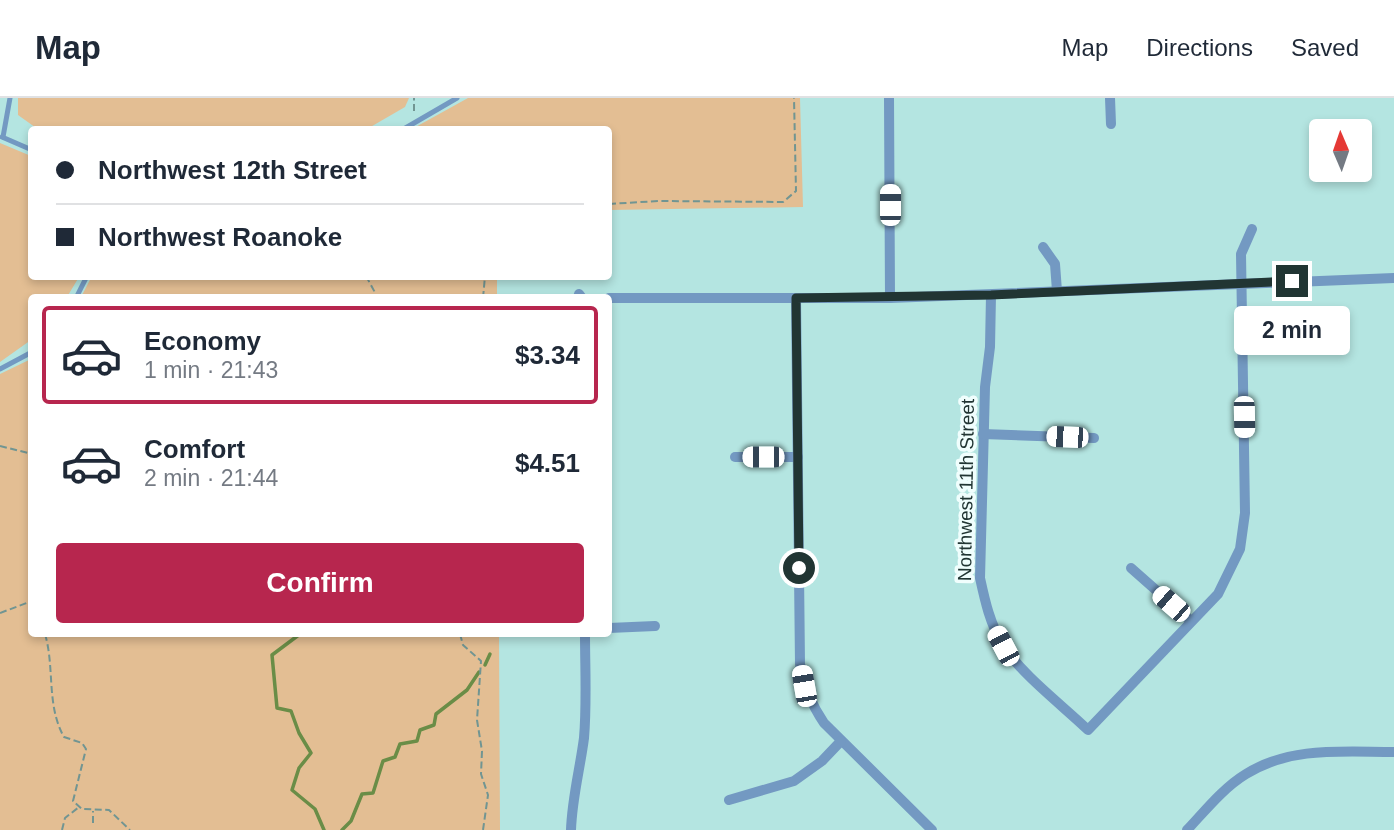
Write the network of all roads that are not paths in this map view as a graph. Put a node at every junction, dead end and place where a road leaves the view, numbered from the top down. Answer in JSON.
{"nodes":[{"id":1,"x":9,"y":98,"type":"edge"},
{"id":2,"x":457,"y":98,"type":"edge"},
{"id":3,"x":889,"y":98,"type":"edge"},
{"id":4,"x":1110,"y":98,"type":"edge"},
{"id":5,"x":1111,"y":124,"type":"dead end"},
{"id":6,"x":409,"y":126,"type":"edge"},
{"id":7,"x":1,"y":136,"type":"edge"},
{"id":8,"x":28,"y":147,"type":"edge"},
{"id":9,"x":1252,"y":229,"type":"dead end"},
{"id":10,"x":1043,"y":247,"type":"dead end"},
{"id":11,"x":1394,"y":278,"type":"edge"},
{"id":12,"x":1241,"y":283,"type":"junction"},
{"id":13,"x":1056,"y":291,"type":"junction"},
{"id":14,"x":991,"y":295,"type":"junction"},
{"id":15,"x":612,"y":298,"type":"edge"},
{"id":16,"x":796,"y":298,"type":"junction"},
{"id":17,"x":890,"y":298,"type":"junction"},
{"id":18,"x":28,"y":354,"type":"edge"},
{"id":19,"x":0,"y":369,"type":"edge"},
{"id":20,"x":984,"y":434,"type":"junction"},
{"id":21,"x":1094,"y":438,"type":"dead end"},
{"id":22,"x":735,"y":457,"type":"dead end"},
{"id":23,"x":798,"y":457,"type":"junction"},
{"id":24,"x":1131,"y":568,"type":"dead end"},
{"id":25,"x":1191,"y":621,"type":"junction"},
{"id":26,"x":655,"y":626,"type":"dead end"},
{"id":27,"x":612,"y":628,"type":"edge"},
{"id":28,"x":585,"y":637,"type":"edge"},
{"id":29,"x":841,"y":741,"type":"junction"},
{"id":30,"x":1394,"y":752,"type":"edge"},
{"id":31,"x":729,"y":800,"type":"dead end"},
{"id":32,"x":571,"y":830,"type":"edge"},
{"id":33,"x":932,"y":830,"type":"edge"},
{"id":34,"x":1186,"y":830,"type":"edge"}],
"edges":[{"from":1,"to":7,"type":"lane"},
{"from":2,"to":6,"type":"lane"},
{"from":3,"to":17,"type":"street"},
{"from":4,"to":5,"type":"street"},
{"from":7,"to":8,"type":"lane"},
{"from":9,"to":12,"type":"street"},
{"from":10,"to":13,"type":"street"},
{"from":11,"to":12,"type":"street"},
{"from":12,"to":13,"type":"street"},
{"from":12,"to":25,"type":"street"},
{"from":13,"to":14,"type":"street"},
{"from":14,"to":17,"type":"street"},
{"from":14,"to":20,"type":"street","name":"Northwest 11th Street"},
{"from":15,"to":16,"type":"street"},
{"from":16,"to":17,"type":"street"},
{"from":16,"to":23,"type":"street"},
{"from":18,"to":19,"type":"lane"},
{"from":20,"to":21,"type":"street"},
{"from":20,"to":25,"type":"street","name":"Northwest 11th Street"},
{"from":22,"to":23,"type":"street"},
{"from":23,"to":29,"type":"street"},
{"from":24,"to":25,"type":"street"},
{"from":26,"to":27,"type":"street"},
{"from":28,"to":32,"type":"street"},
{"from":29,"to":31,"type":"street"},
{"from":29,"to":33,"type":"street"},
{"from":30,"to":34,"type":"street"}]}
